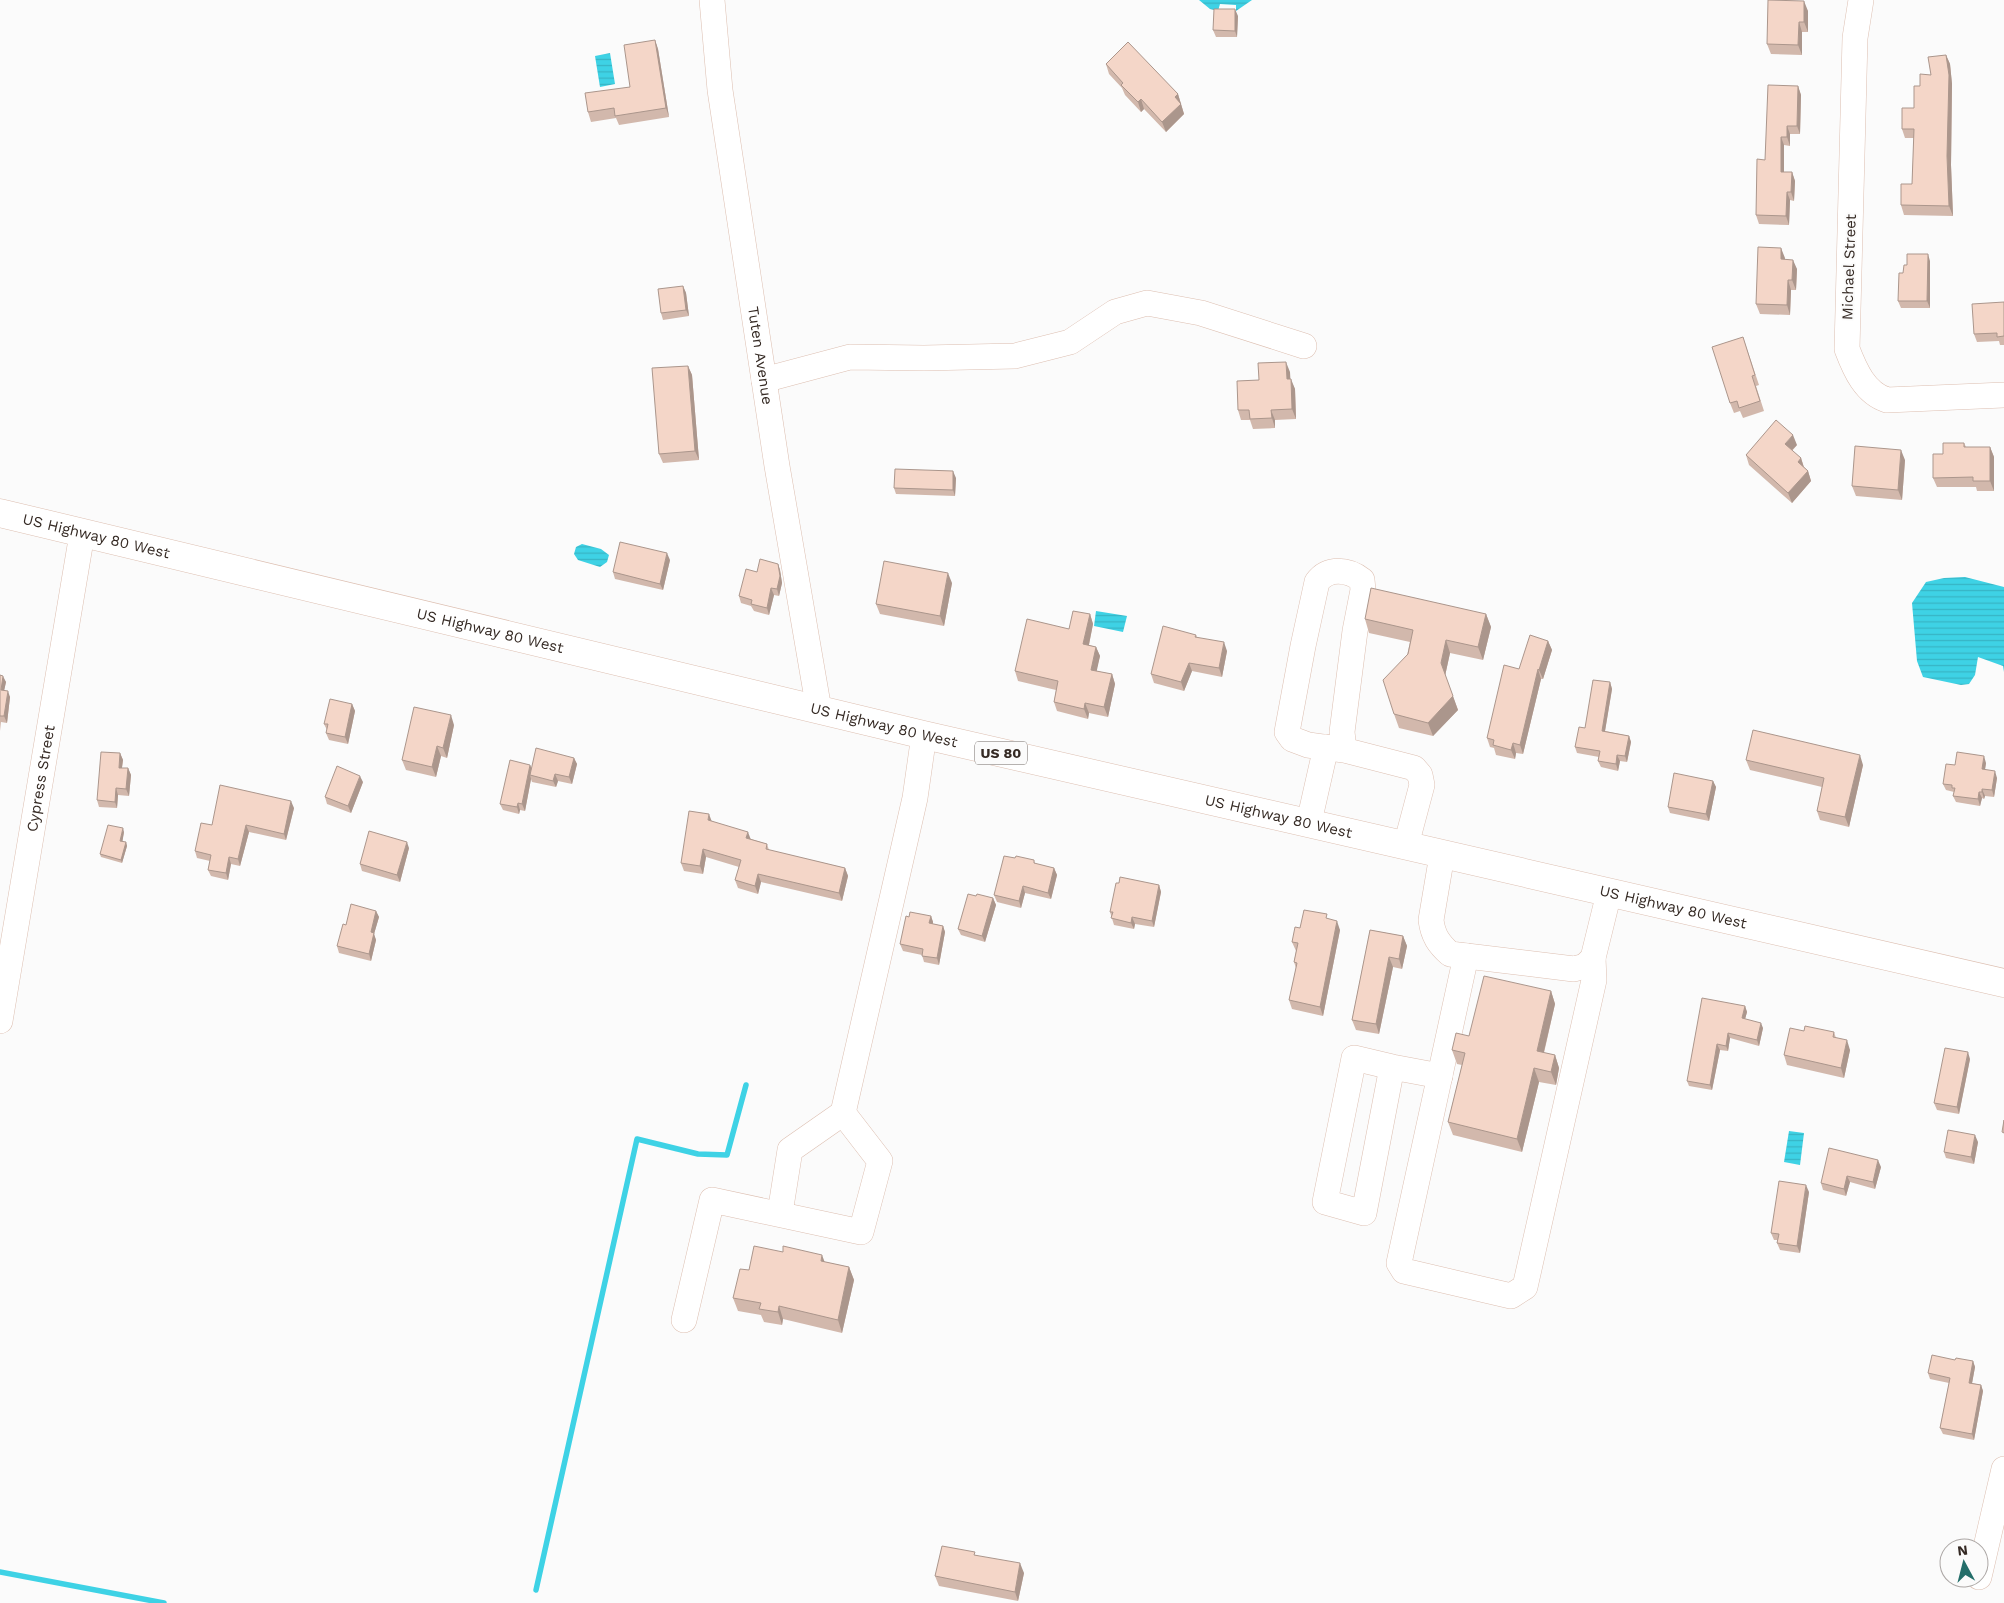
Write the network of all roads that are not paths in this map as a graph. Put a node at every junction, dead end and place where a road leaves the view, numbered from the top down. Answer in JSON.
{"nodes":[{"id":1,"x":712,"y":0,"type":"edge"},
{"id":2,"x":1861,"y":0,"type":"edge"},
{"id":3,"x":1304,"y":346,"type":"dead end"},
{"id":4,"x":764,"y":380,"type":"junction"},
{"id":5,"x":2004,"y":395,"type":"edge"},
{"id":6,"x":0,"y":514,"type":"edge"},
{"id":7,"x":82,"y":534,"type":"junction"},
{"id":8,"x":819,"y":710,"type":"junction"},
{"id":9,"x":924,"y":735,"type":"junction"},
{"id":10,"x":1335,"y":748,"type":"junction"},
{"id":11,"x":1308,"y":822,"type":"junction"},
{"id":12,"x":1406,"y":845,"type":"junction"},
{"id":13,"x":1442,"y":855,"type":"junction"},
{"id":14,"x":1609,"y":893,"type":"junction"},
{"id":15,"x":1466,"y":956,"type":"junction"},
{"id":16,"x":1592,"y":958,"type":"junction"},
{"id":17,"x":4,"y":977,"type":"edge"},
{"id":18,"x":2004,"y":983,"type":"edge"},
{"id":19,"x":0,"y":1022,"type":"edge"},
{"id":20,"x":1392,"y":1067,"type":"junction"},
{"id":21,"x":1440,"y":1076,"type":"junction"},
{"id":22,"x":843,"y":1113,"type":"junction"},
{"id":23,"x":780,"y":1213,"type":"junction"},
{"id":24,"x":684,"y":1320,"type":"dead end"},
{"id":25,"x":2004,"y":1469,"type":"edge"},
{"id":26,"x":1988,"y":1538,"type":"edge"}],
"edges":[{"from":1,"to":4,"type":"street","name":"Tuten Avenue"},
{"from":2,"to":5,"type":"street","name":"Michael Street"},
{"from":3,"to":4,"type":"street"},
{"from":4,"to":8,"type":"street","name":"Tuten Avenue"},
{"from":6,"to":7,"type":"main road","name":"US Highway 80 West","number":"US 80"},
{"from":7,"to":8,"type":"main road","name":"US Highway 80 West","number":"US 80"},
{"from":7,"to":17,"type":"street","name":"Cypress Street"},
{"from":8,"to":9,"type":"main road","name":"US Highway 80 West","number":"US 80"},
{"from":9,"to":11,"type":"main road","name":"US Highway 80 West","number":"US 80"},
{"from":9,"to":22,"type":"street"},
{"from":10,"to":10,"type":"street"},
{"from":10,"to":11,"type":"street"},
{"from":10,"to":12,"type":"street"},
{"from":11,"to":12,"type":"main road","name":"US Highway 80 West","number":"US 80"},
{"from":12,"to":13,"type":"main road","name":"US Highway 80 West","number":"US 80"},
{"from":13,"to":14,"type":"main road","name":"US Highway 80 West","number":"US 80"},
{"from":13,"to":15,"type":"street"},
{"from":14,"to":16,"type":"street"},
{"from":14,"to":18,"type":"main road","name":"US Highway 80 West","number":"US 80"},
{"from":15,"to":16,"type":"street"},
{"from":15,"to":21,"type":"street"},
{"from":16,"to":21,"type":"street"},
{"from":17,"to":19,"type":"street","name":"Cypress Street"},
{"from":20,"to":20,"type":"street"},
{"from":20,"to":21,"type":"street"},
{"from":22,"to":23,"type":"street"},
{"from":22,"to":23,"type":"street"},
{"from":23,"to":24,"type":"street"},
{"from":25,"to":26,"type":"street"}]}
